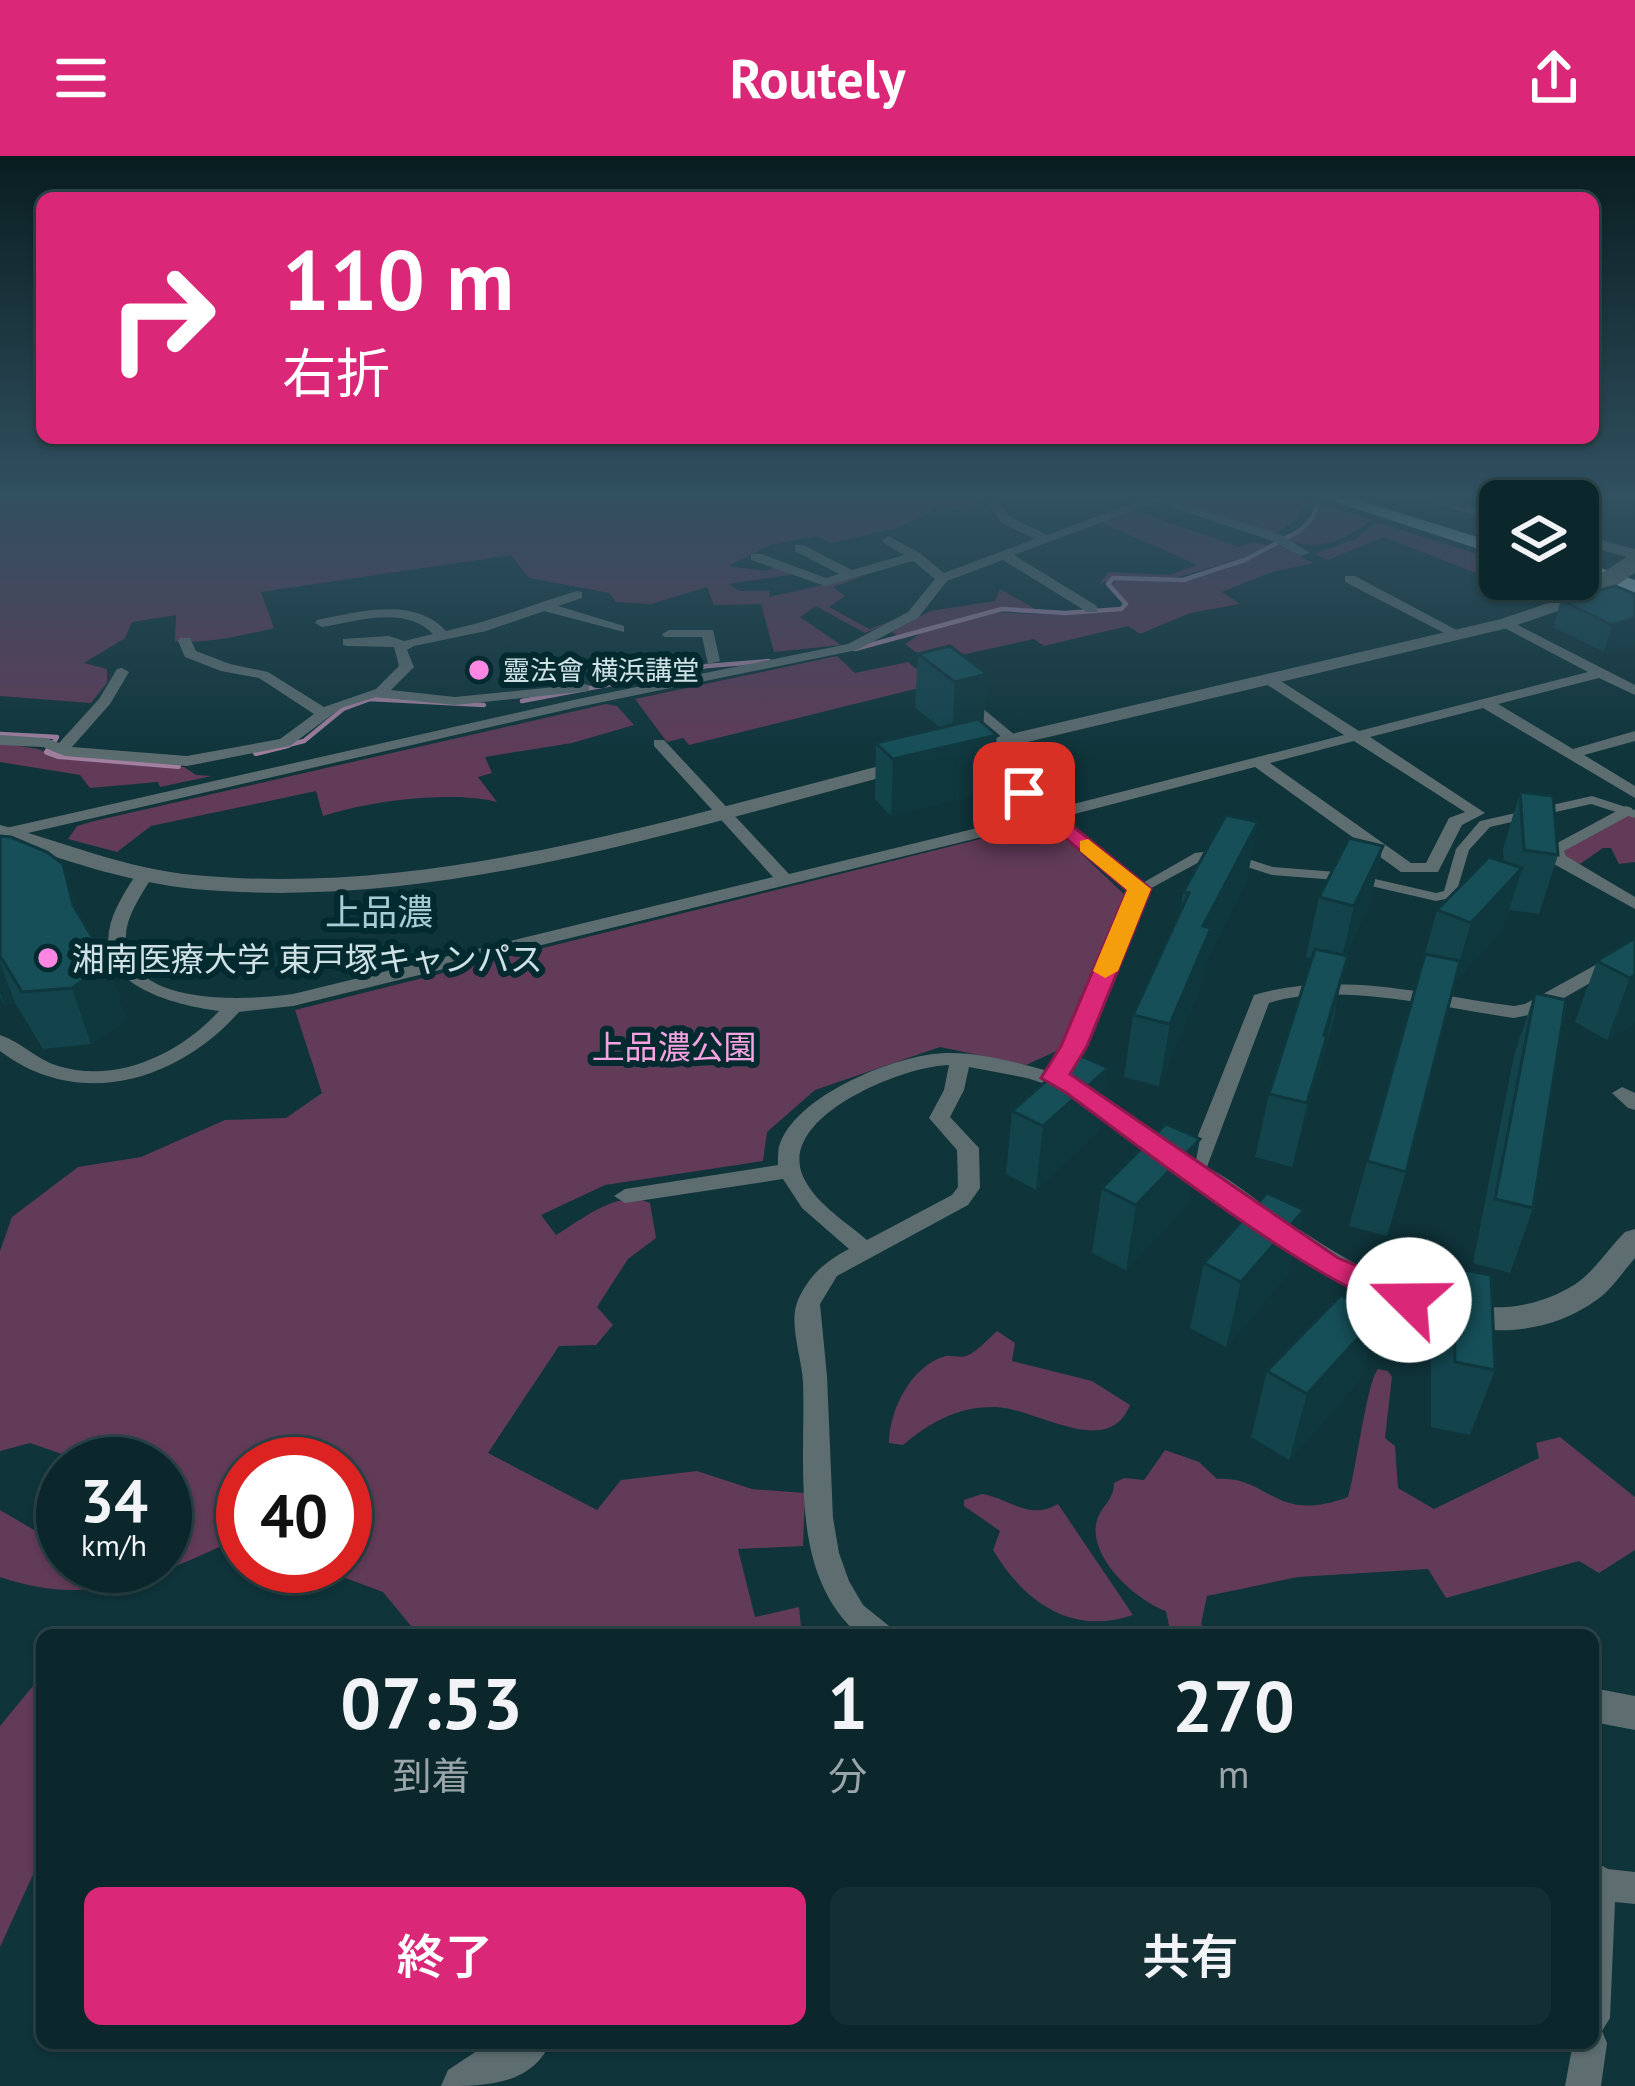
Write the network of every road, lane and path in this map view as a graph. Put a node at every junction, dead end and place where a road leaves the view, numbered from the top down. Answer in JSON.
{"nodes":[{"id":1,"x":937,"y":584,"type":"edge"},
{"id":2,"x":1052,"y":584,"type":"edge"},
{"id":3,"x":1360,"y":584,"type":"edge"},
{"id":4,"x":1599,"y":590,"type":"edge"},
{"id":5,"x":578,"y":595,"type":"dead end"},
{"id":6,"x":1635,"y":598,"type":"edge"},
{"id":7,"x":1553,"y":600,"type":"edge"},
{"id":8,"x":540,"y":605,"type":"junction"},
{"id":9,"x":1092,"y":608,"type":"dead end"},
{"id":10,"x":322,"y":623,"type":"dead end"},
{"id":11,"x":1506,"y":623,"type":"junction"},
{"id":12,"x":620,"y":629,"type":"dead end"},
{"id":13,"x":442,"y":634,"type":"junction"},
{"id":14,"x":669,"y":634,"type":"dead end"},
{"id":15,"x":874,"y":634,"type":"junction"},
{"id":16,"x":1456,"y":634,"type":"junction"},
{"id":17,"x":185,"y":641,"type":"dead end"},
{"id":18,"x":348,"y":642,"type":"dead end"},
{"id":19,"x":900,"y":645,"type":"dead end"},
{"id":20,"x":405,"y":646,"type":"junction"},
{"id":21,"x":809,"y":657,"type":"junction"},
{"id":22,"x":713,"y":662,"type":"junction"},
{"id":23,"x":122,"y":672,"type":"dead end"},
{"id":24,"x":1601,"y":673,"type":"junction"},
{"id":25,"x":1268,"y":679,"type":"junction"},
{"id":26,"x":1635,"y":691,"type":"edge"},
{"id":27,"x":380,"y":694,"type":"junction"},
{"id":28,"x":958,"y":695,"type":"edge"},
{"id":29,"x":502,"y":699,"type":"junction"},
{"id":30,"x":1486,"y":703,"type":"junction"},
{"id":31,"x":325,"y":714,"type":"junction"},
{"id":32,"x":508,"y":718,"type":"junction"},
{"id":33,"x":388,"y":725,"type":"dead end"},
{"id":34,"x":1357,"y":736,"type":"junction"},
{"id":35,"x":1635,"y":736,"type":"edge"},
{"id":36,"x":0,"y":740,"type":"edge"},
{"id":37,"x":1011,"y":740,"type":"junction"},
{"id":38,"x":401,"y":742,"type":"junction"},
{"id":39,"x":659,"y":743,"type":"dead end"},
{"id":40,"x":55,"y":746,"type":"junction"},
{"id":41,"x":973,"y":749,"type":"junction"},
{"id":42,"x":1571,"y":754,"type":"junction"},
{"id":43,"x":948,"y":755,"type":"edge"},
{"id":44,"x":197,"y":759,"type":"junction"},
{"id":45,"x":926,"y":760,"type":"edge"},
{"id":46,"x":1257,"y":761,"type":"junction"},
{"id":47,"x":280,"y":769,"type":"junction"},
{"id":48,"x":1635,"y":793,"type":"edge"},
{"id":49,"x":723,"y":810,"type":"junction"},
{"id":50,"x":1630,"y":813,"type":"edge"},
{"id":51,"x":1050,"y":815,"type":"junction"},
{"id":52,"x":3,"y":832,"type":"edge"},
{"id":53,"x":144,"y":875,"type":"junction"},
{"id":54,"x":783,"y":878,"type":"junction"},
{"id":55,"x":1139,"y":889,"type":"junction"},
{"id":56,"x":1635,"y":904,"type":"edge"},
{"id":57,"x":1635,"y":949,"type":"edge"},
{"id":58,"x":233,"y":1006,"type":"junction"},
{"id":59,"x":1514,"y":1012,"type":"junction"},
{"id":60,"x":1539,"y":1032,"type":"edge"},
{"id":61,"x":0,"y":1041,"type":"edge"},
{"id":62,"x":960,"y":1062,"type":"junction"},
{"id":63,"x":1054,"y":1078,"type":"junction"},
{"id":64,"x":789,"y":1171,"type":"junction"},
{"id":65,"x":1194,"y":1172,"type":"junction"},
{"id":66,"x":625,"y":1196,"type":"dead end"},
{"id":67,"x":863,"y":1249,"type":"junction"},
{"id":68,"x":1632,"y":1251,"type":"edge"},
{"id":69,"x":870,"y":1629,"type":"edge"},
{"id":70,"x":1599,"y":1706,"type":"edge"},
{"id":71,"x":1635,"y":1713,"type":"edge"},
{"id":72,"x":1599,"y":1881,"type":"edge"},
{"id":73,"x":1635,"y":1888,"type":"edge"},
{"id":74,"x":1589,"y":2049,"type":"edge"},
{"id":75,"x":518,"y":2062,"type":"edge"},
{"id":76,"x":464,"y":2086,"type":"edge"},
{"id":77,"x":1582,"y":2086,"type":"edge"}],
"edges":[{"from":1,"to":15,"type":"street"},
{"from":2,"to":9,"type":"street"},
{"from":3,"to":16,"type":"street"},
{"from":4,"to":6,"type":"highway"},
{"from":5,"to":8,"type":"street"},
{"from":7,"to":11,"type":"street"},
{"from":8,"to":12,"type":"street"},
{"from":8,"to":13,"type":"street"},
{"from":10,"to":13,"type":"street"},
{"from":11,"to":16,"type":"street"},
{"from":11,"to":24,"type":"street"},
{"from":13,"to":20,"type":"street"},
{"from":14,"to":22,"type":"street"},
{"from":15,"to":19,"type":"street"},
{"from":15,"to":21,"type":"street"},
{"from":16,"to":25,"type":"street"},
{"from":17,"to":31,"type":"street"},
{"from":18,"to":20,"type":"street"},
{"from":20,"to":27,"type":"street"},
{"from":21,"to":22,"type":"street"},
{"from":21,"to":32,"type":"street"},
{"from":22,"to":29,"type":"street"},
{"from":23,"to":40,"type":"street"},
{"from":24,"to":26,"type":"street"},
{"from":24,"to":30,"type":"street"},
{"from":25,"to":34,"type":"street"},
{"from":25,"to":37,"type":"street"},
{"from":27,"to":29,"type":"street"},
{"from":27,"to":31,"type":"street"},
{"from":28,"to":37,"type":"street"},
{"from":29,"to":32,"type":"street"},
{"from":30,"to":34,"type":"street"},
{"from":30,"to":42,"type":"street"},
{"from":31,"to":44,"type":"street"},
{"from":32,"to":38,"type":"street"},
{"from":33,"to":38,"type":"street"},
{"from":34,"to":46,"type":"street"},
{"from":34,"to":46,"type":"street"},
{"from":35,"to":42,"type":"street"},
{"from":36,"to":40,"type":"street"},
{"from":37,"to":41,"type":"street"},
{"from":38,"to":47,"type":"street"},
{"from":39,"to":49,"type":"street"},
{"from":40,"to":44,"type":"street"},
{"from":41,"to":43,"type":"street"},
{"from":41,"to":51,"type":"street"},
{"from":42,"to":48,"type":"street"},
{"from":44,"to":47,"type":"street"},
{"from":45,"to":49,"type":"street"},
{"from":46,"to":51,"type":"street"},
{"from":47,"to":52,"type":"street"},
{"from":49,"to":53,"type":"street"},
{"from":49,"to":54,"type":"street"},
{"from":50,"to":55,"type":"street"},
{"from":50,"to":56,"type":"street"},
{"from":51,"to":54,"type":"street"},
{"from":51,"to":55,"type":"street"},
{"from":52,"to":53,"type":"street"},
{"from":53,"to":58,"type":"street"},
{"from":54,"to":58,"type":"street"},
{"from":55,"to":63,"type":"street"},
{"from":57,"to":59,"type":"street"},
{"from":58,"to":61,"type":"street"},
{"from":59,"to":60,"type":"street"},
{"from":59,"to":65,"type":"street"},
{"from":62,"to":63,"type":"street"},
{"from":62,"to":64,"type":"street"},
{"from":62,"to":67,"type":"street"},
{"from":63,"to":65,"type":"street"},
{"from":64,"to":66,"type":"street"},
{"from":64,"to":67,"type":"street"},
{"from":65,"to":68,"type":"street"},
{"from":67,"to":69,"type":"street"},
{"from":70,"to":71,"type":"street"},
{"from":72,"to":73,"type":"street"},
{"from":74,"to":77,"type":"street"},
{"from":75,"to":76,"type":"street"}]}
